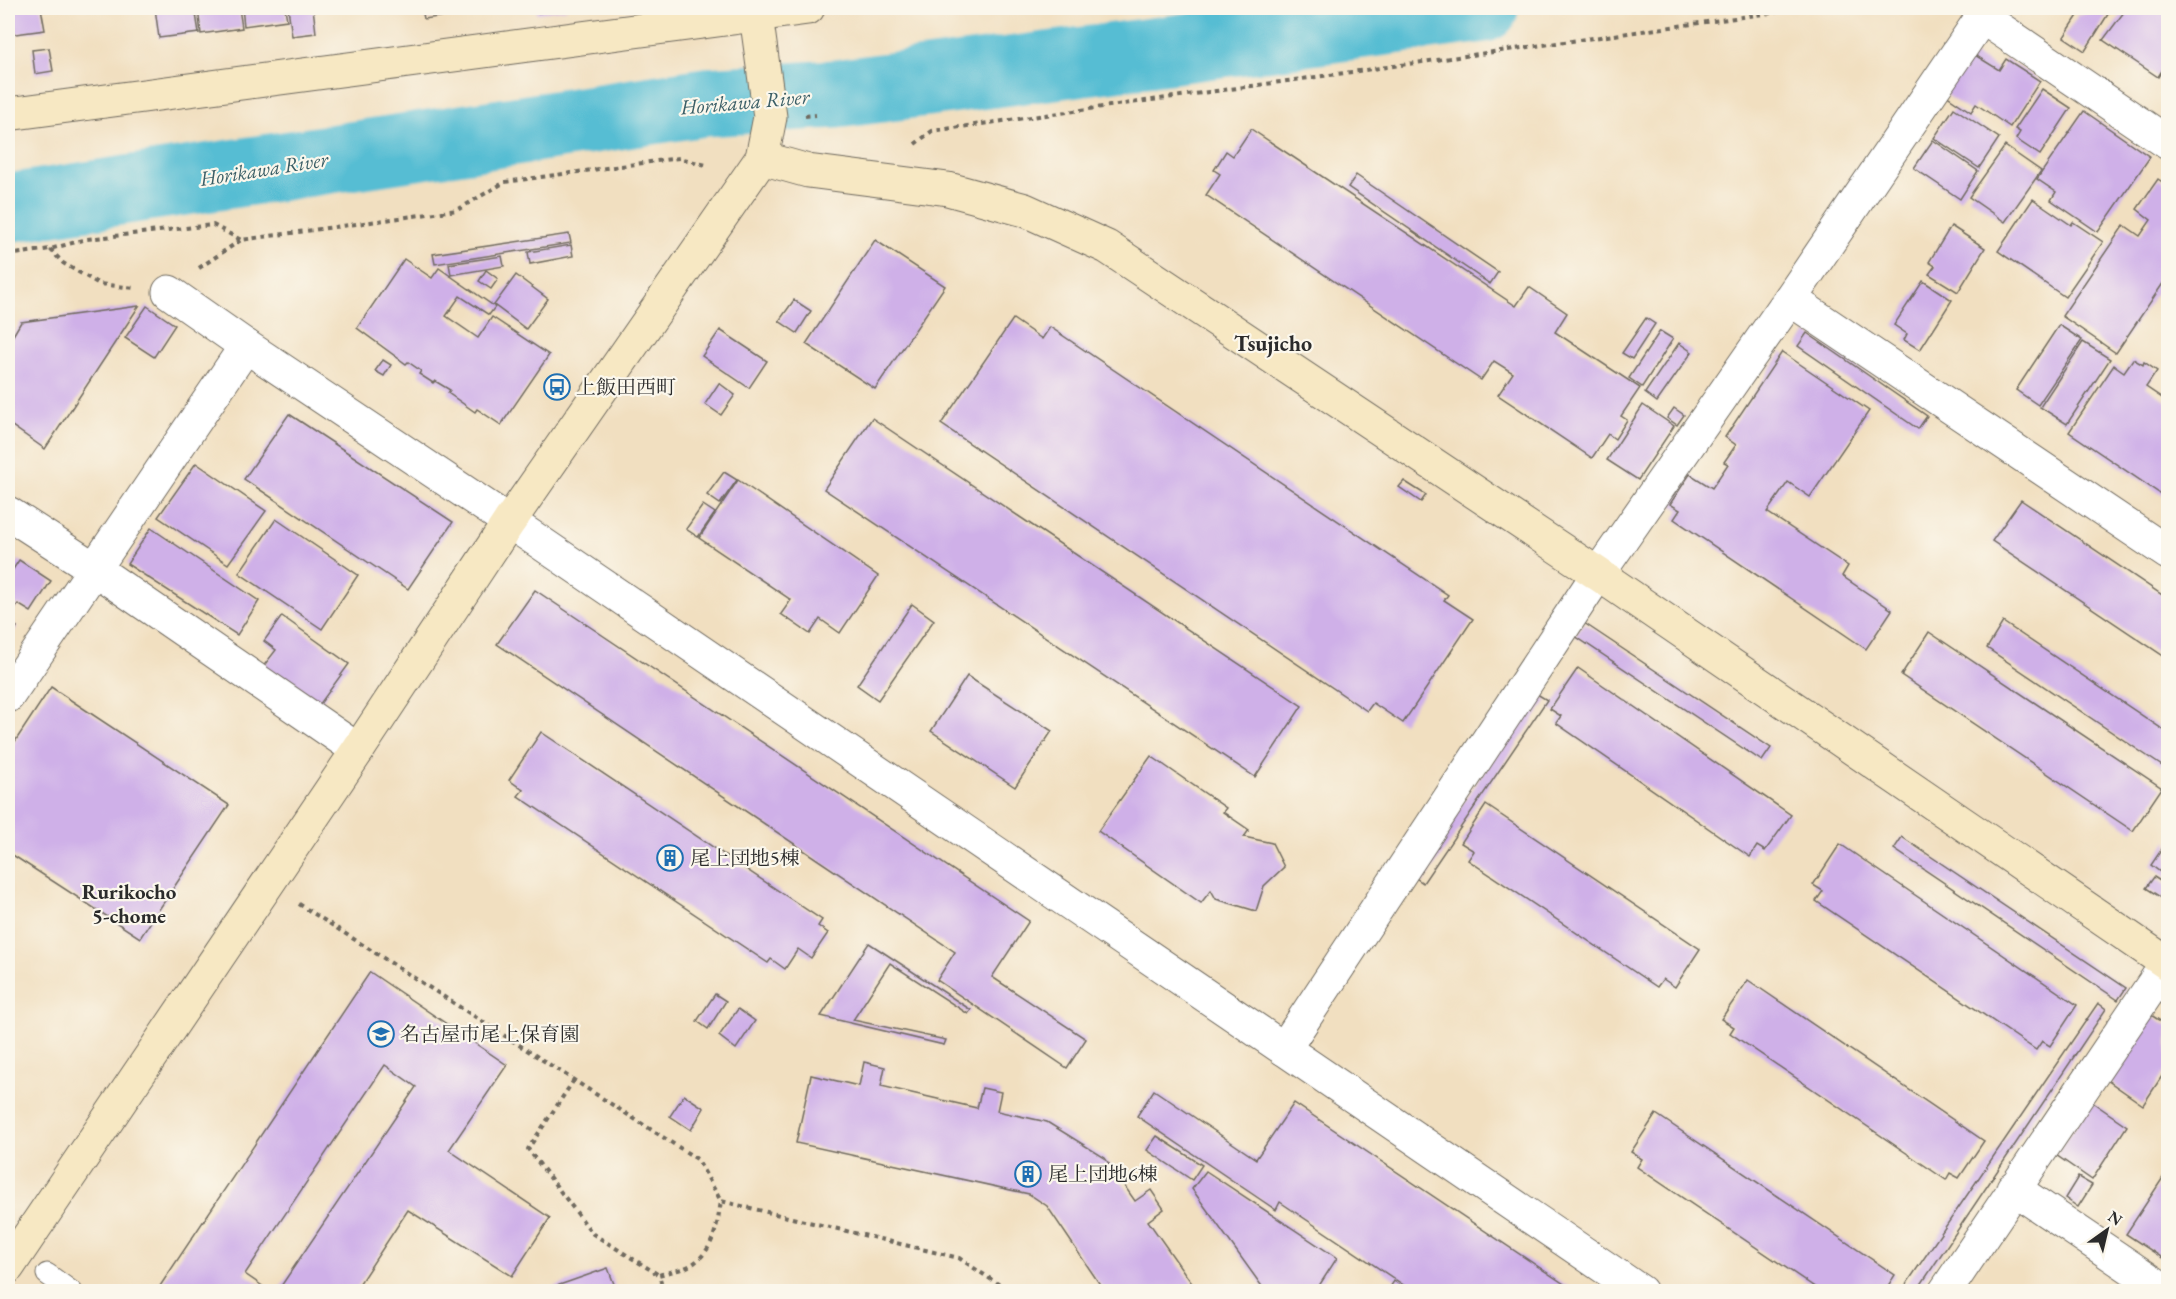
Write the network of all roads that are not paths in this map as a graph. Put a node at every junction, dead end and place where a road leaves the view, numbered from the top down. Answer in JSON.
{"nodes":[{"id":1,"x":808,"y":8,"type":"edge"},
{"id":2,"x":1980,"y":12,"type":"edge"},
{"id":3,"x":758,"y":23,"type":"edge"},
{"id":4,"x":8,"y":114,"type":"edge"},
{"id":5,"x":2169,"y":143,"type":"edge"},
{"id":6,"x":762,"y":158,"type":"junction"},
{"id":7,"x":169,"y":292,"type":"dead end"},
{"id":8,"x":1790,"y":299,"type":"junction"},
{"id":9,"x":246,"y":346,"type":"junction"},
{"id":10,"x":8,"y":513,"type":"edge"},
{"id":11,"x":509,"y":522,"type":"junction"},
{"id":12,"x":2169,"y":553,"type":"edge"},
{"id":13,"x":93,"y":568,"type":"junction"},
{"id":14,"x":1598,"y":574,"type":"junction"},
{"id":15,"x":8,"y":696,"type":"edge"},
{"id":16,"x":358,"y":750,"type":"junction"},
{"id":17,"x":2168,"y":963,"type":"edge"},
{"id":18,"x":1284,"y":1049,"type":"junction"},
{"id":19,"x":2013,"y":1188,"type":"junction"},
{"id":20,"x":8,"y":1267,"type":"edge"},
{"id":21,"x":47,"y":1274,"type":"dead end"},
{"id":22,"x":72,"y":1292,"type":"edge"},
{"id":23,"x":1641,"y":1292,"type":"edge"},
{"id":24,"x":1945,"y":1292,"type":"edge"},
{"id":25,"x":2168,"y":1292,"type":"edge"}],
"edges":[{"from":1,"to":3,"type":"street"},
{"from":2,"to":5,"type":"street"},
{"from":2,"to":8,"type":"street"},
{"from":3,"to":4,"type":"street"},
{"from":3,"to":6,"type":"street"},
{"from":6,"to":11,"type":"street"},
{"from":6,"to":14,"type":"street"},
{"from":7,"to":9,"type":"street"},
{"from":8,"to":12,"type":"street"},
{"from":8,"to":14,"type":"street"},
{"from":9,"to":11,"type":"street"},
{"from":9,"to":13,"type":"street"},
{"from":10,"to":13,"type":"street"},
{"from":11,"to":16,"type":"street"},
{"from":11,"to":18,"type":"street"},
{"from":13,"to":15,"type":"street"},
{"from":13,"to":16,"type":"street"},
{"from":14,"to":17,"type":"street"},
{"from":14,"to":18,"type":"street"},
{"from":16,"to":20,"type":"street"},
{"from":17,"to":19,"type":"street"},
{"from":18,"to":23,"type":"street"},
{"from":19,"to":24,"type":"street"},
{"from":19,"to":25,"type":"street"},
{"from":21,"to":22,"type":"lane"}]}
